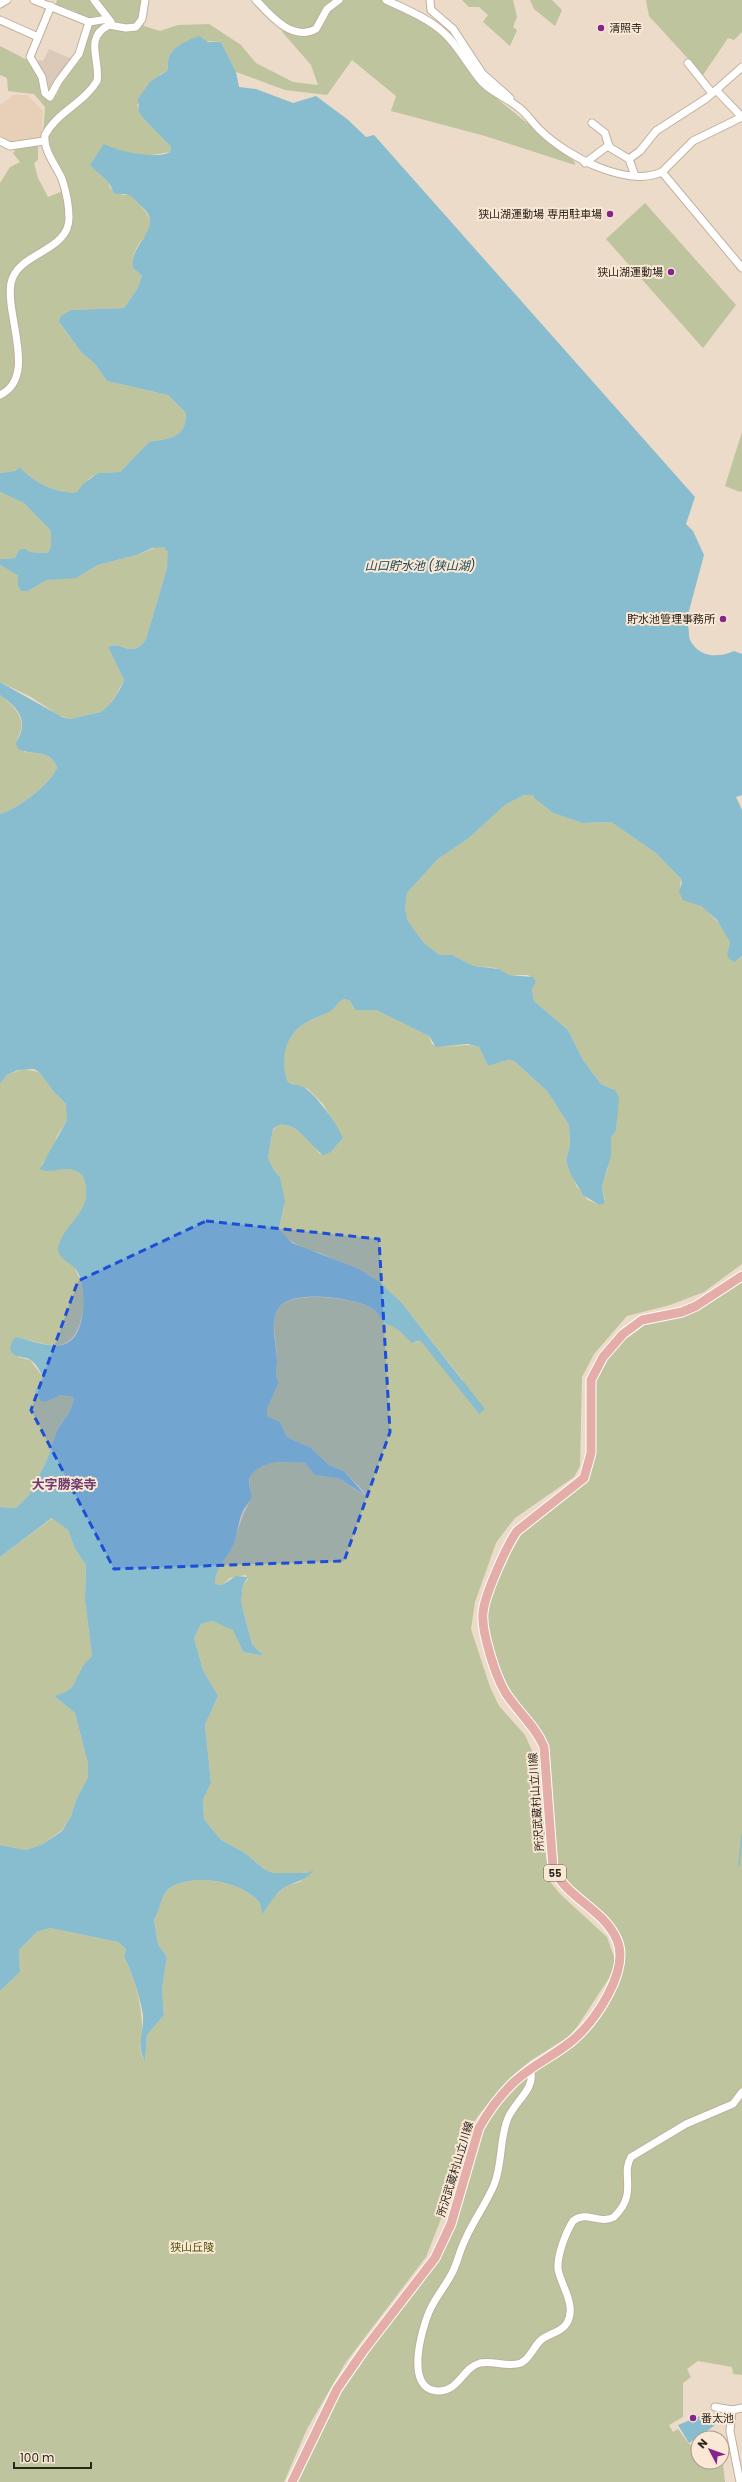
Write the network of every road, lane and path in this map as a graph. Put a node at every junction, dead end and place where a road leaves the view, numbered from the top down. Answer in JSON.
{"nodes":[{"id":1,"x":7,"y":0,"type":"edge"},
{"id":2,"x":34,"y":0,"type":"edge"},
{"id":3,"x":94,"y":0,"type":"edge"},
{"id":4,"x":145,"y":0,"type":"edge"},
{"id":5,"x":256,"y":0,"type":"edge"},
{"id":6,"x":339,"y":0,"type":"edge"},
{"id":7,"x":386,"y":0,"type":"edge"},
{"id":8,"x":430,"y":0,"type":"edge"},
{"id":9,"x":0,"y":4,"type":"edge"},
{"id":10,"x":51,"y":6,"type":"junction"},
{"id":11,"x":108,"y":19,"type":"junction"},
{"id":12,"x":0,"y":20,"type":"edge"},
{"id":13,"x":89,"y":22,"type":"junction"},
{"id":14,"x":115,"y":24,"type":"junction"},
{"id":15,"x":38,"y":36,"type":"junction"},
{"id":16,"x":688,"y":63,"type":"dead end"},
{"id":17,"x":742,"y":67,"type":"edge"},
{"id":18,"x":714,"y":92,"type":"junction"},
{"id":19,"x":510,"y":102,"type":"junction"},
{"id":20,"x":742,"y":117,"type":"edge"},
{"id":21,"x":592,"y":123,"type":"dead end"},
{"id":22,"x":0,"y":141,"type":"edge"},
{"id":23,"x":44,"y":141,"type":"junction"},
{"id":24,"x":609,"y":145,"type":"junction"},
{"id":25,"x":629,"y":159,"type":"junction"},
{"id":26,"x":585,"y":163,"type":"junction"},
{"id":27,"x":662,"y":172,"type":"junction"},
{"id":28,"x":634,"y":176,"type":"junction"},
{"id":29,"x":742,"y":268,"type":"edge"},
{"id":30,"x":0,"y":396,"type":"edge"},
{"id":31,"x":742,"y":1276,"type":"edge"},
{"id":32,"x":530,"y":2069,"type":"junction"},
{"id":33,"x":742,"y":2092,"type":"edge"},
{"id":34,"x":715,"y":2407,"type":"dead end"},
{"id":35,"x":742,"y":2408,"type":"edge"},
{"id":36,"x":732,"y":2410,"type":"junction"},
{"id":37,"x":292,"y":2482,"type":"edge"},
{"id":38,"x":740,"y":2482,"type":"edge"}],
"edges":[{"from":1,"to":9,"type":"street"},
{"from":2,"to":10,"type":"street"},
{"from":3,"to":11,"type":"street"},
{"from":4,"to":14,"type":"street"},
{"from":5,"to":6,"type":"street"},
{"from":7,"to":19,"type":"street"},
{"from":8,"to":19,"type":"street"},
{"from":10,"to":13,"type":"street"},
{"from":10,"to":15,"type":"street"},
{"from":11,"to":13,"type":"street"},
{"from":11,"to":14,"type":"street"},
{"from":12,"to":15,"type":"street"},
{"from":13,"to":15,"type":"street"},
{"from":14,"to":23,"type":"street"},
{"from":16,"to":18,"type":"street"},
{"from":17,"to":18,"type":"street"},
{"from":18,"to":20,"type":"street"},
{"from":18,"to":25,"type":"street"},
{"from":19,"to":26,"type":"street"},
{"from":20,"to":27,"type":"street"},
{"from":21,"to":24,"type":"street"},
{"from":22,"to":23,"type":"street"},
{"from":23,"to":30,"type":"street"},
{"from":24,"to":25,"type":"street"},
{"from":24,"to":26,"type":"street"},
{"from":25,"to":28,"type":"street"},
{"from":26,"to":28,"type":"street"},
{"from":27,"to":28,"type":"street"},
{"from":27,"to":29,"type":"street"},
{"from":31,"to":32,"type":"main road","name":"所沢武蔵村山立川線","number":"55"},
{"from":32,"to":33,"type":"street"},
{"from":32,"to":37,"type":"main road","name":"所沢武蔵村山立川線","number":"55"},
{"from":34,"to":36,"type":"street"},
{"from":35,"to":36,"type":"street"},
{"from":36,"to":38,"type":"street"}]}
